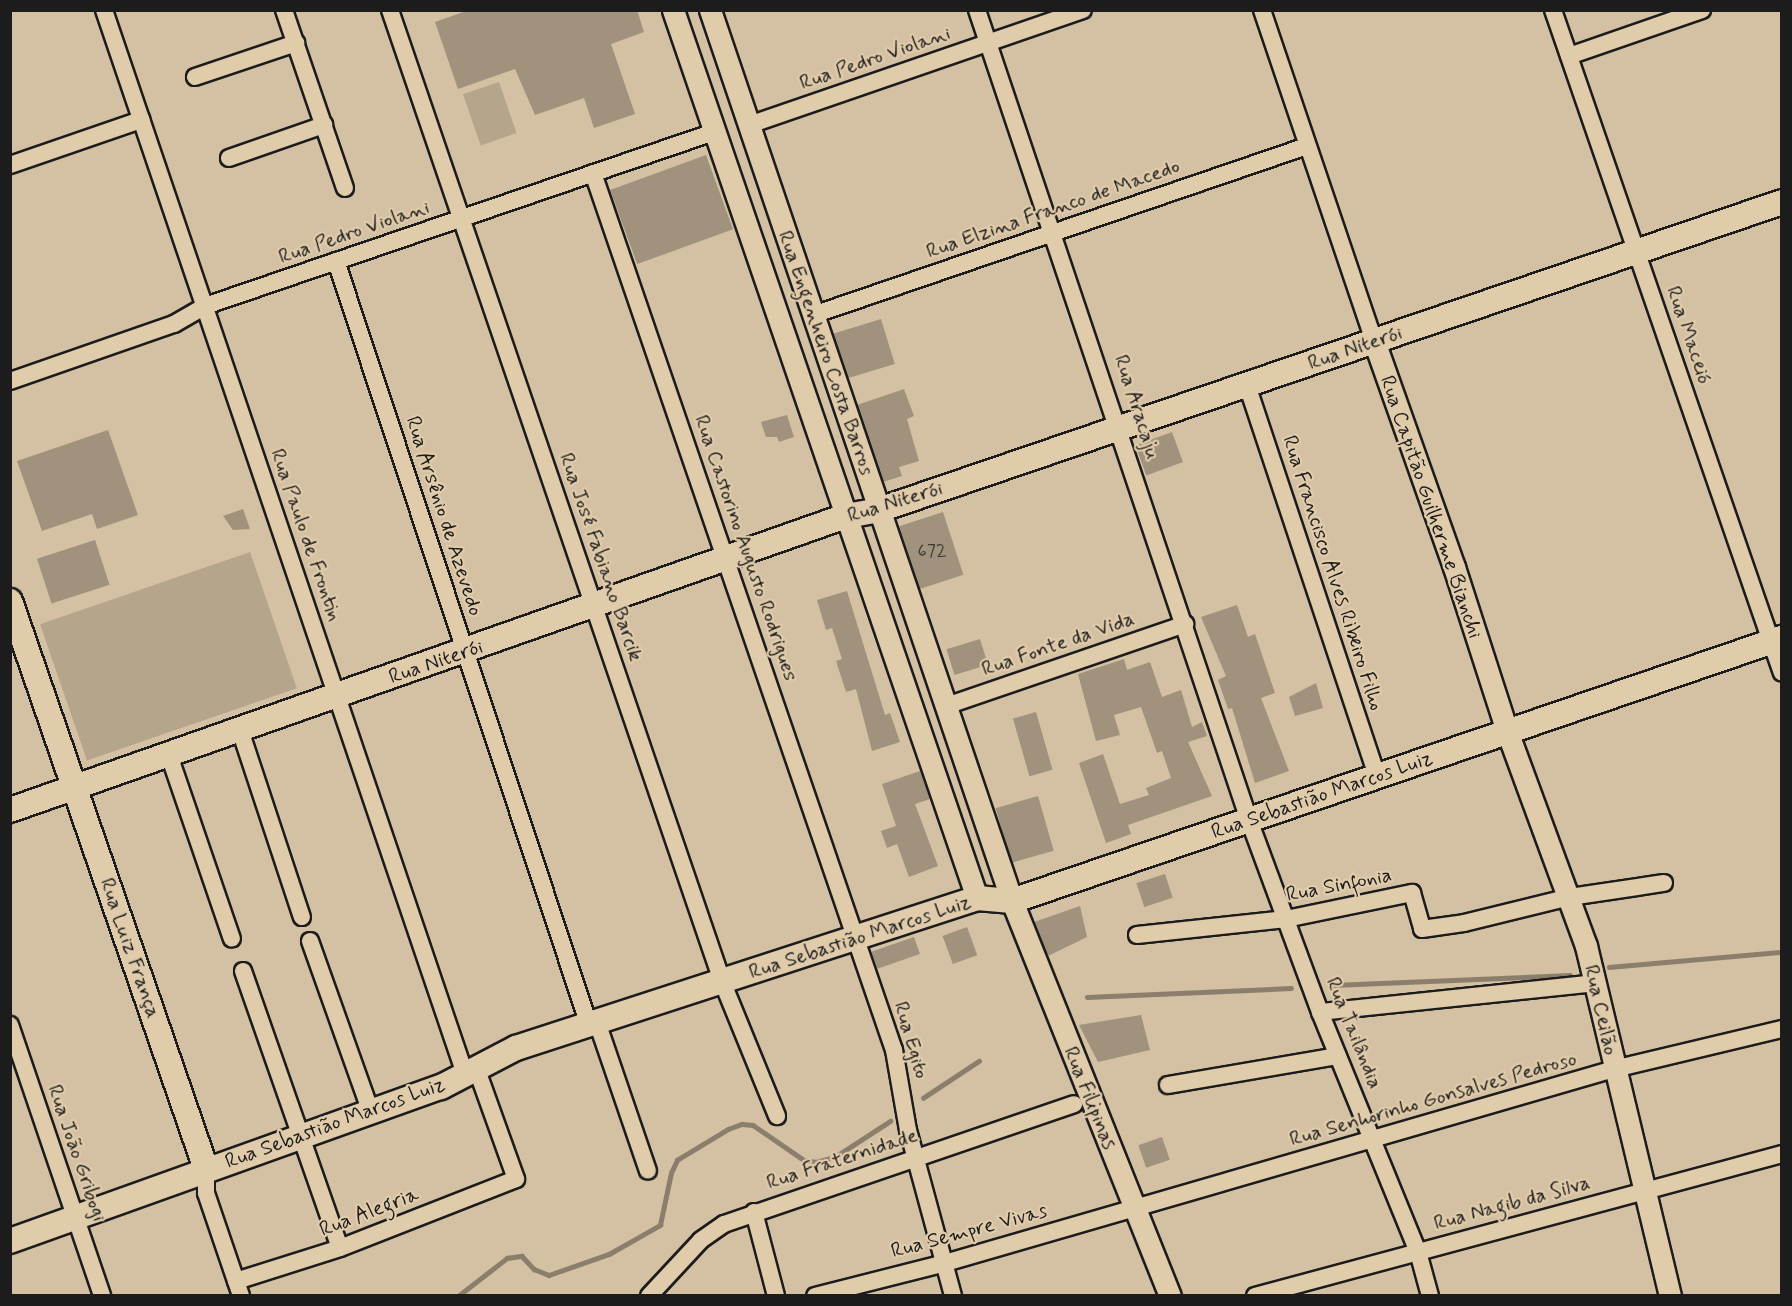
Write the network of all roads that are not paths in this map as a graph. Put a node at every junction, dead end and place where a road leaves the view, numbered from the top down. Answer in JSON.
{"nodes":[{"id":1,"x":104,"y":10,"type":"edge"},
{"id":2,"x":284,"y":10,"type":"edge"},
{"id":3,"x":390,"y":10,"type":"edge"},
{"id":4,"x":673,"y":10,"type":"edge"},
{"id":5,"x":710,"y":10,"type":"edge"},
{"id":6,"x":978,"y":10,"type":"edge"},
{"id":7,"x":1083,"y":10,"type":"edge"},
{"id":8,"x":1262,"y":10,"type":"edge"},
{"id":9,"x":1553,"y":10,"type":"edge"},
{"id":10,"x":1702,"y":10,"type":"edge"},
{"id":11,"x":296,"y":43,"type":"junction"},
{"id":12,"x":989,"y":43,"type":"junction"},
{"id":13,"x":1569,"y":56,"type":"junction"},
{"id":14,"x":195,"y":77,"type":"dead end"},
{"id":15,"x":141,"y":120,"type":"junction"},
{"id":16,"x":324,"y":125,"type":"junction"},
{"id":17,"x":749,"y":125,"type":"junction"},
{"id":18,"x":714,"y":132,"type":"junction"},
{"id":19,"x":1307,"y":146,"type":"junction"},
{"id":20,"x":229,"y":158,"type":"dead end"},
{"id":21,"x":10,"y":165,"type":"edge"},
{"id":22,"x":594,"y":173,"type":"junction"},
{"id":23,"x":345,"y":188,"type":"dead end"},
{"id":24,"x":1782,"y":202,"type":"edge"},
{"id":25,"x":461,"y":219,"type":"junction"},
{"id":26,"x":1055,"y":232,"type":"junction"},
{"id":27,"x":1636,"y":252,"type":"junction"},
{"id":28,"x":336,"y":261,"type":"junction"},
{"id":29,"x":205,"y":306,"type":"junction"},
{"id":30,"x":813,"y":315,"type":"junction"},
{"id":31,"x":1374,"y":341,"type":"junction"},
{"id":32,"x":10,"y":381,"type":"edge"},
{"id":33,"x":1247,"y":385,"type":"junction"},
{"id":34,"x":1120,"y":428,"type":"junction"},
{"id":35,"x":879,"y":510,"type":"junction"},
{"id":36,"x":846,"y":516,"type":"junction"},
{"id":37,"x":726,"y":559,"type":"junction"},
{"id":38,"x":10,"y":601,"type":"edge"},
{"id":39,"x":594,"y":606,"type":"junction"},
{"id":40,"x":1185,"y":624,"type":"junction"},
{"id":41,"x":1776,"y":640,"type":"edge"},
{"id":42,"x":465,"y":651,"type":"junction"},
{"id":43,"x":1782,"y":673,"type":"edge"},
{"id":44,"x":337,"y":696,"type":"junction"},
{"id":45,"x":946,"y":706,"type":"junction"},
{"id":46,"x":240,"y":730,"type":"junction"},
{"id":47,"x":1507,"y":731,"type":"junction"},
{"id":48,"x":169,"y":755,"type":"junction"},
{"id":49,"x":1377,"y":776,"type":"junction"},
{"id":50,"x":75,"y":788,"type":"junction"},
{"id":51,"x":10,"y":810,"type":"edge"},
{"id":52,"x":1249,"y":819,"type":"junction"},
{"id":53,"x":1664,"y":883,"type":"dead end"},
{"id":54,"x":1570,"y":897,"type":"junction"},
{"id":55,"x":976,"y":898,"type":"junction"},
{"id":56,"x":1012,"y":901,"type":"junction"},
{"id":57,"x":302,"y":917,"type":"dead end"},
{"id":58,"x":1286,"y":919,"type":"junction"},
{"id":59,"x":1137,"y":935,"type":"dead end"},
{"id":60,"x":855,"y":938,"type":"junction"},
{"id":61,"x":232,"y":939,"type":"dead end"},
{"id":62,"x":310,"y":941,"type":"dead end"},
{"id":63,"x":243,"y":971,"type":"dead end"},
{"id":64,"x":722,"y":981,"type":"junction"},
{"id":65,"x":1595,"y":983,"type":"junction"},
{"id":66,"x":1320,"y":1012,"type":"junction"},
{"id":67,"x":593,"y":1023,"type":"junction"},
{"id":68,"x":10,"y":1025,"type":"edge"},
{"id":69,"x":1782,"y":1029,"type":"edge"},
{"id":70,"x":1338,"y":1056,"type":"junction"},
{"id":71,"x":1614,"y":1070,"type":"junction"},
{"id":72,"x":470,"y":1071,"type":"junction"},
{"id":73,"x":1168,"y":1085,"type":"dead end"},
{"id":74,"x":1074,"y":1104,"type":"dead end"},
{"id":75,"x":371,"y":1112,"type":"junction"},
{"id":76,"x":777,"y":1116,"type":"dead end"},
{"id":77,"x":301,"y":1136,"type":"junction"},
{"id":78,"x":1372,"y":1140,"type":"junction"},
{"id":79,"x":1782,"y":1154,"type":"edge"},
{"id":80,"x":916,"y":1159,"type":"junction"},
{"id":81,"x":206,"y":1169,"type":"junction"},
{"id":82,"x":648,"y":1171,"type":"dead end"},
{"id":83,"x":516,"y":1179,"type":"joint"},
{"id":84,"x":1644,"y":1191,"type":"junction"},
{"id":85,"x":1134,"y":1208,"type":"junction"},
{"id":86,"x":754,"y":1212,"type":"junction"},
{"id":87,"x":75,"y":1217,"type":"junction"},
{"id":88,"x":12,"y":1240,"type":"edge"},
{"id":89,"x":340,"y":1248,"type":"junction"},
{"id":90,"x":1418,"y":1252,"type":"junction"},
{"id":91,"x":945,"y":1263,"type":"junction"},
{"id":92,"x":238,"y":1288,"type":"edge"},
{"id":93,"x":102,"y":1296,"type":"edge"},
{"id":94,"x":648,"y":1296,"type":"edge"},
{"id":95,"x":776,"y":1296,"type":"edge"},
{"id":96,"x":815,"y":1296,"type":"edge"},
{"id":97,"x":954,"y":1296,"type":"edge"},
{"id":98,"x":1170,"y":1296,"type":"edge"},
{"id":99,"x":1255,"y":1296,"type":"edge"},
{"id":100,"x":1430,"y":1296,"type":"edge"},
{"id":101,"x":1670,"y":1296,"type":"edge"}],
"edges":[{"from":1,"to":15,"type":"street","name":"Rua Paulo de Frontin"},
{"from":2,"to":11,"type":"street"},
{"from":3,"to":25,"type":"street","name":"Rua José Fabiano Barcik"},
{"from":4,"to":18,"type":"street","name":"Rua Engenheiro Costa Barros"},
{"from":5,"to":17,"type":"street","name":"Rua Engenheiro Costa Barros"},
{"from":6,"to":12,"type":"street","name":"Rua Aracaju"},
{"from":7,"to":12,"type":"street","name":"Rua Pedro Violani"},
{"from":8,"to":19,"type":"street","name":"Rua Capitão Guilherme Bianchi"},
{"from":9,"to":13,"type":"street","name":"Rua Maceió"},
{"from":10,"to":13,"type":"street"},
{"from":11,"to":14,"type":"street"},
{"from":11,"to":16,"type":"street"},
{"from":12,"to":17,"type":"street","name":"Rua Pedro Violani"},
{"from":12,"to":26,"type":"street","name":"Rua Aracaju"},
{"from":13,"to":27,"type":"street","name":"Rua Maceió"},
{"from":15,"to":21,"type":"street"},
{"from":15,"to":29,"type":"street","name":"Rua Paulo de Frontin"},
{"from":16,"to":20,"type":"street"},
{"from":16,"to":23,"type":"street"},
{"from":17,"to":30,"type":"street","name":"Rua Engenheiro Costa Barros"},
{"from":18,"to":22,"type":"street","name":"Rua Pedro Violani"},
{"from":18,"to":36,"type":"street","name":"Rua Engenheiro Costa Barros"},
{"from":19,"to":26,"type":"street","name":"Rua Elzina Franco de Macedo"},
{"from":19,"to":31,"type":"street","name":"Rua Capitão Guilherme Bianchi"},
{"from":22,"to":25,"type":"street","name":"Rua Pedro Violani"},
{"from":22,"to":37,"type":"street","name":"Rua Castorino Augusto Rodrigues"},
{"from":24,"to":27,"type":"main road","name":"Rua Niterói"},
{"from":25,"to":28,"type":"street","name":"Rua Pedro Violani"},
{"from":25,"to":39,"type":"street","name":"Rua José Fabiano Barcik"},
{"from":26,"to":30,"type":"street","name":"Rua Elzina Franco de Macedo"},
{"from":26,"to":34,"type":"street","name":"Rua Aracaju"},
{"from":27,"to":31,"type":"main road","name":"Rua Niterói"},
{"from":27,"to":41,"type":"street","name":"Rua Maceió"},
{"from":28,"to":29,"type":"street","name":"Rua Pedro Violani"},
{"from":28,"to":42,"type":"street","name":"Rua Arsênio de Azevedo"},
{"from":29,"to":32,"type":"street","name":"Rua Pedro Violani"},
{"from":29,"to":44,"type":"street","name":"Rua Paulo de Frontin"},
{"from":30,"to":35,"type":"street","name":"Rua Engenheiro Costa Barros"},
{"from":31,"to":33,"type":"main road","name":"Rua Niterói"},
{"from":31,"to":47,"type":"street","name":"Rua Capitão Guilherme Bianchi"},
{"from":33,"to":34,"type":"main road","name":"Rua Niterói"},
{"from":33,"to":49,"type":"street","name":"Rua Francisco Alves Ribeiro Filho"},
{"from":34,"to":35,"type":"main road","name":"Rua Niterói"},
{"from":34,"to":40,"type":"street","name":"Rua Aracaju"},
{"from":35,"to":36,"type":"main road","name":"Rua Niterói"},
{"from":35,"to":45,"type":"street","name":"Rua Engenheiro Costa Barros"},
{"from":36,"to":37,"type":"main road","name":"Rua Niterói"},
{"from":36,"to":55,"type":"street","name":"Rua Engenheiro Costa Barros"},
{"from":37,"to":39,"type":"main road","name":"Rua Niterói"},
{"from":37,"to":60,"type":"street","name":"Rua Castorino Augusto Rodrigues"},
{"from":38,"to":50,"type":"main road","name":"Rua Luiz França"},
{"from":39,"to":42,"type":"main road","name":"Rua Niterói"},
{"from":39,"to":64,"type":"street","name":"Rua José Fabiano Barcik"},
{"from":40,"to":45,"type":"street","name":"Rua Fonte da Vida"},
{"from":40,"to":52,"type":"street","name":"Rua Aracaju"},
{"from":41,"to":43,"type":"street","name":"Rua Maceió"},
{"from":41,"to":47,"type":"main road","name":"Rua Sebastião Marcos Luiz"},
{"from":42,"to":44,"type":"main road","name":"Rua Niterói"},
{"from":42,"to":67,"type":"street","name":"Rua Arsênio de Azevedo"},
{"from":44,"to":46,"type":"main road","name":"Rua Niterói"},
{"from":44,"to":72,"type":"street","name":"Rua Paulo de Frontin"},
{"from":45,"to":56,"type":"street","name":"Rua Engenheiro Costa Barros"},
{"from":46,"to":48,"type":"main road","name":"Rua Niterói"},
{"from":46,"to":57,"type":"street"},
{"from":47,"to":49,"type":"main road","name":"Rua Sebastião Marcos Luiz"},
{"from":47,"to":54,"type":"street","name":"Rua Ceilão"},
{"from":48,"to":50,"type":"main road","name":"Rua Niterói"},
{"from":48,"to":61,"type":"street"},
{"from":49,"to":52,"type":"main road","name":"Rua Sebastião Marcos Luiz"},
{"from":50,"to":51,"type":"main road","name":"Rua Niterói"},
{"from":50,"to":81,"type":"main road","name":"Rua Luiz França"},
{"from":52,"to":56,"type":"main road","name":"Rua Sebastião Marcos Luiz"},
{"from":52,"to":58,"type":"street","name":"Rua Tailândia"},
{"from":53,"to":54,"type":"street","name":"Rua Sinfonia"},
{"from":54,"to":58,"type":"street","name":"Rua Sinfonia"},
{"from":54,"to":65,"type":"street","name":"Rua Ceilão"},
{"from":55,"to":56,"type":"main road","name":"Rua Sebastião Marcos Luiz"},
{"from":55,"to":60,"type":"main road","name":"Rua Sebastião Marcos Luiz"},
{"from":56,"to":85,"type":"street","name":"Rua Filipinas"},
{"from":58,"to":59,"type":"street","name":"Rua Sinfonia"},
{"from":58,"to":66,"type":"street","name":"Rua Tailândia"},
{"from":60,"to":64,"type":"main road","name":"Rua Sebastião Marcos Luiz"},
{"from":60,"to":80,"type":"street","name":"Rua Egito"},
{"from":62,"to":75,"type":"street"},
{"from":63,"to":77,"type":"street"},
{"from":64,"to":67,"type":"main road","name":"Rua Sebastião Marcos Luiz"},
{"from":64,"to":76,"type":"street","name":"Rua José Fabiano Barcik"},
{"from":65,"to":66,"type":"street"},
{"from":65,"to":71,"type":"street","name":"Rua Ceilão"},
{"from":66,"to":70,"type":"street","name":"Rua Tailândia"},
{"from":67,"to":72,"type":"main road","name":"Rua Sebastião Marcos Luiz"},
{"from":67,"to":82,"type":"street","name":"Rua Arsênio de Azevedo"},
{"from":68,"to":87,"type":"street","name":"Rua João Gribogi"},
{"from":69,"to":71,"type":"street","name":"Rua Senhorinho Gonsalves Pedroso"},
{"from":70,"to":73,"type":"street"},
{"from":70,"to":78,"type":"street","name":"Rua Tailândia"},
{"from":71,"to":78,"type":"street","name":"Rua Senhorinho Gonsalves Pedroso"},
{"from":71,"to":84,"type":"street","name":"Rua Ceilão"},
{"from":72,"to":75,"type":"main road","name":"Rua Sebastião Marcos Luiz"},
{"from":72,"to":83,"type":"street","name":"Rua Paulo de Frontin"},
{"from":74,"to":80,"type":"street","name":"Rua Fraternidade"},
{"from":75,"to":77,"type":"main road","name":"Rua Sebastião Marcos Luiz"},
{"from":77,"to":81,"type":"main road","name":"Rua Sebastião Marcos Luiz"},
{"from":77,"to":89,"type":"street"},
{"from":78,"to":85,"type":"street","name":"Rua Senhorinho Gonsalves Pedroso"},
{"from":78,"to":90,"type":"street","name":"Rua Tailândia"},
{"from":79,"to":84,"type":"street","name":"Rua Nagib da Silva"},
{"from":80,"to":86,"type":"street","name":"Rua Fraternidade"},
{"from":80,"to":91,"type":"street","name":"Rua Egito"},
{"from":81,"to":87,"type":"main road","name":"Rua Sebastião Marcos Luiz"},
{"from":81,"to":92,"type":"street","name":"Rua Luiz França"},
{"from":83,"to":89,"type":"street","name":"Rua Alegria"},
{"from":84,"to":90,"type":"street","name":"Rua Nagib da Silva"},
{"from":84,"to":101,"type":"street","name":"Rua Ceilão"},
{"from":85,"to":91,"type":"street","name":"Rua Sempre Vivas"},
{"from":85,"to":98,"type":"street","name":"Rua Filipinas"},
{"from":86,"to":94,"type":"street","name":"Rua Fraternidade"},
{"from":86,"to":95,"type":"street"},
{"from":87,"to":88,"type":"main road","name":"Rua Sebastião Marcos Luiz"},
{"from":87,"to":93,"type":"street","name":"Rua João Gribogi"},
{"from":89,"to":92,"type":"street","name":"Rua Alegria"},
{"from":90,"to":99,"type":"street","name":"Rua Nagib da Silva"},
{"from":90,"to":100,"type":"street","name":"Rua Tailândia"},
{"from":91,"to":96,"type":"street","name":"Rua Sempre Vivas"},
{"from":91,"to":97,"type":"street","name":"Rua Egito"}]}
